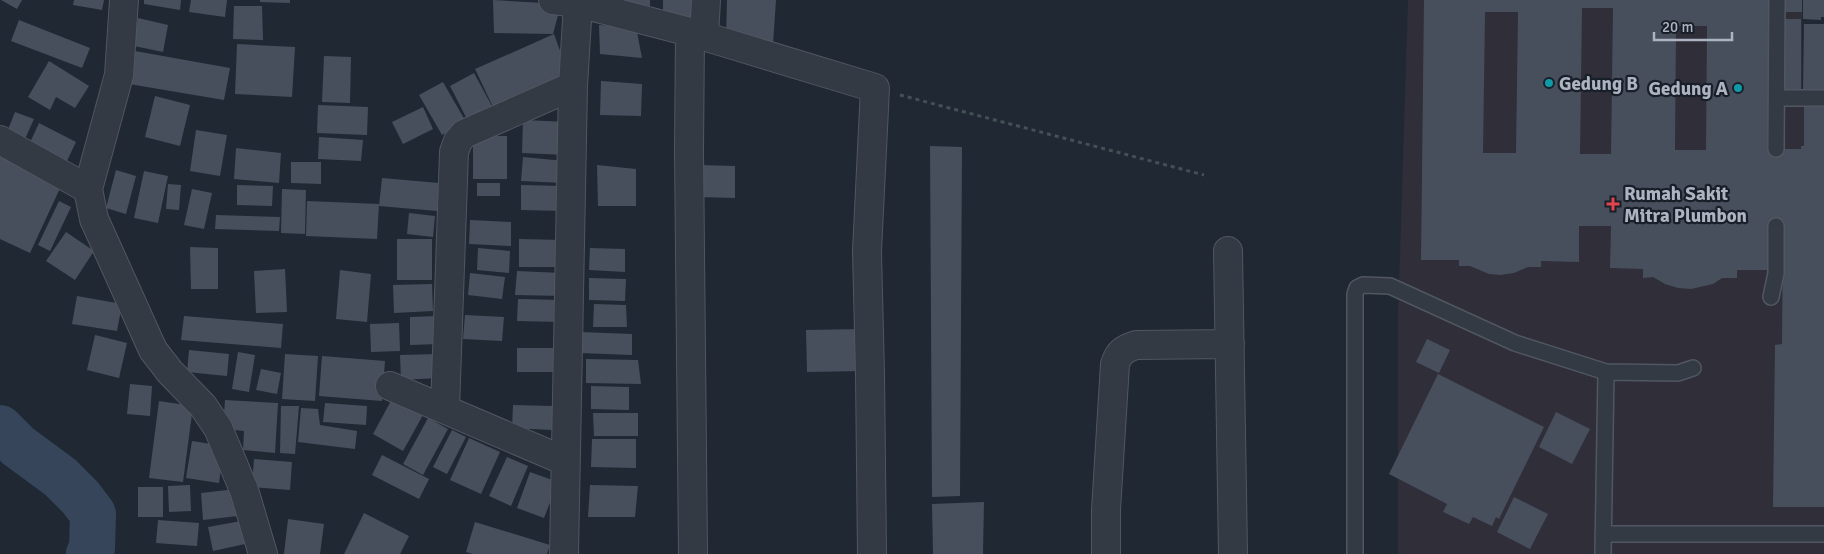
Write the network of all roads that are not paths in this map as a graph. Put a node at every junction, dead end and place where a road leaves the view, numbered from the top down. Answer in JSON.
{"nodes":[{"id":1,"x":124,"y":0,"type":"edge"},
{"id":2,"x":706,"y":0,"type":"edge"},
{"id":3,"x":1777,"y":0,"type":"edge"},
{"id":4,"x":580,"y":3,"type":"edge"},
{"id":5,"x":697,"y":34,"type":"junction"},
{"id":6,"x":574,"y":86,"type":"junction"},
{"id":7,"x":1777,"y":98,"type":"junction"},
{"id":8,"x":1824,"y":98,"type":"edge"},
{"id":9,"x":0,"y":140,"type":"edge"},
{"id":10,"x":1776,"y":149,"type":"dead end"},
{"id":11,"x":88,"y":189,"type":"junction"},
{"id":12,"x":1776,"y":226,"type":"dead end"},
{"id":13,"x":1228,"y":251,"type":"dead end"},
{"id":14,"x":1771,"y":297,"type":"dead end"},
{"id":15,"x":1230,"y":344,"type":"junction"},
{"id":16,"x":1693,"y":368,"type":"dead end"},
{"id":17,"x":1606,"y":372,"type":"junction"},
{"id":18,"x":390,"y":386,"type":"dead end"},
{"id":19,"x":445,"y":409,"type":"junction"},
{"id":20,"x":565,"y":461,"type":"junction"},
{"id":21,"x":1603,"y":534,"type":"junction"},
{"id":22,"x":1824,"y":534,"type":"edge"},
{"id":23,"x":263,"y":554,"type":"edge"},
{"id":24,"x":564,"y":554,"type":"edge"},
{"id":25,"x":693,"y":554,"type":"edge"},
{"id":26,"x":872,"y":554,"type":"edge"},
{"id":27,"x":1106,"y":554,"type":"edge"},
{"id":28,"x":1232,"y":554,"type":"edge"},
{"id":29,"x":1355,"y":554,"type":"edge"},
{"id":30,"x":1603,"y":554,"type":"edge"}],
"edges":[{"from":1,"to":11,"type":"street"},
{"from":2,"to":5,"type":"street"},
{"from":3,"to":7,"type":"lane"},
{"from":4,"to":5,"type":"street"},
{"from":4,"to":6,"type":"street"},
{"from":5,"to":25,"type":"street"},
{"from":5,"to":26,"type":"street"},
{"from":6,"to":19,"type":"street"},
{"from":6,"to":20,"type":"street"},
{"from":7,"to":8,"type":"lane"},
{"from":7,"to":10,"type":"lane"},
{"from":9,"to":11,"type":"street"},
{"from":11,"to":23,"type":"street"},
{"from":12,"to":14,"type":"lane"},
{"from":13,"to":15,"type":"street"},
{"from":15,"to":27,"type":"street"},
{"from":15,"to":28,"type":"street"},
{"from":16,"to":17,"type":"lane"},
{"from":17,"to":21,"type":"lane"},
{"from":17,"to":29,"type":"lane"},
{"from":18,"to":19,"type":"street"},
{"from":19,"to":20,"type":"street"},
{"from":20,"to":24,"type":"street"},
{"from":21,"to":22,"type":"lane"},
{"from":21,"to":30,"type":"lane"}]}
